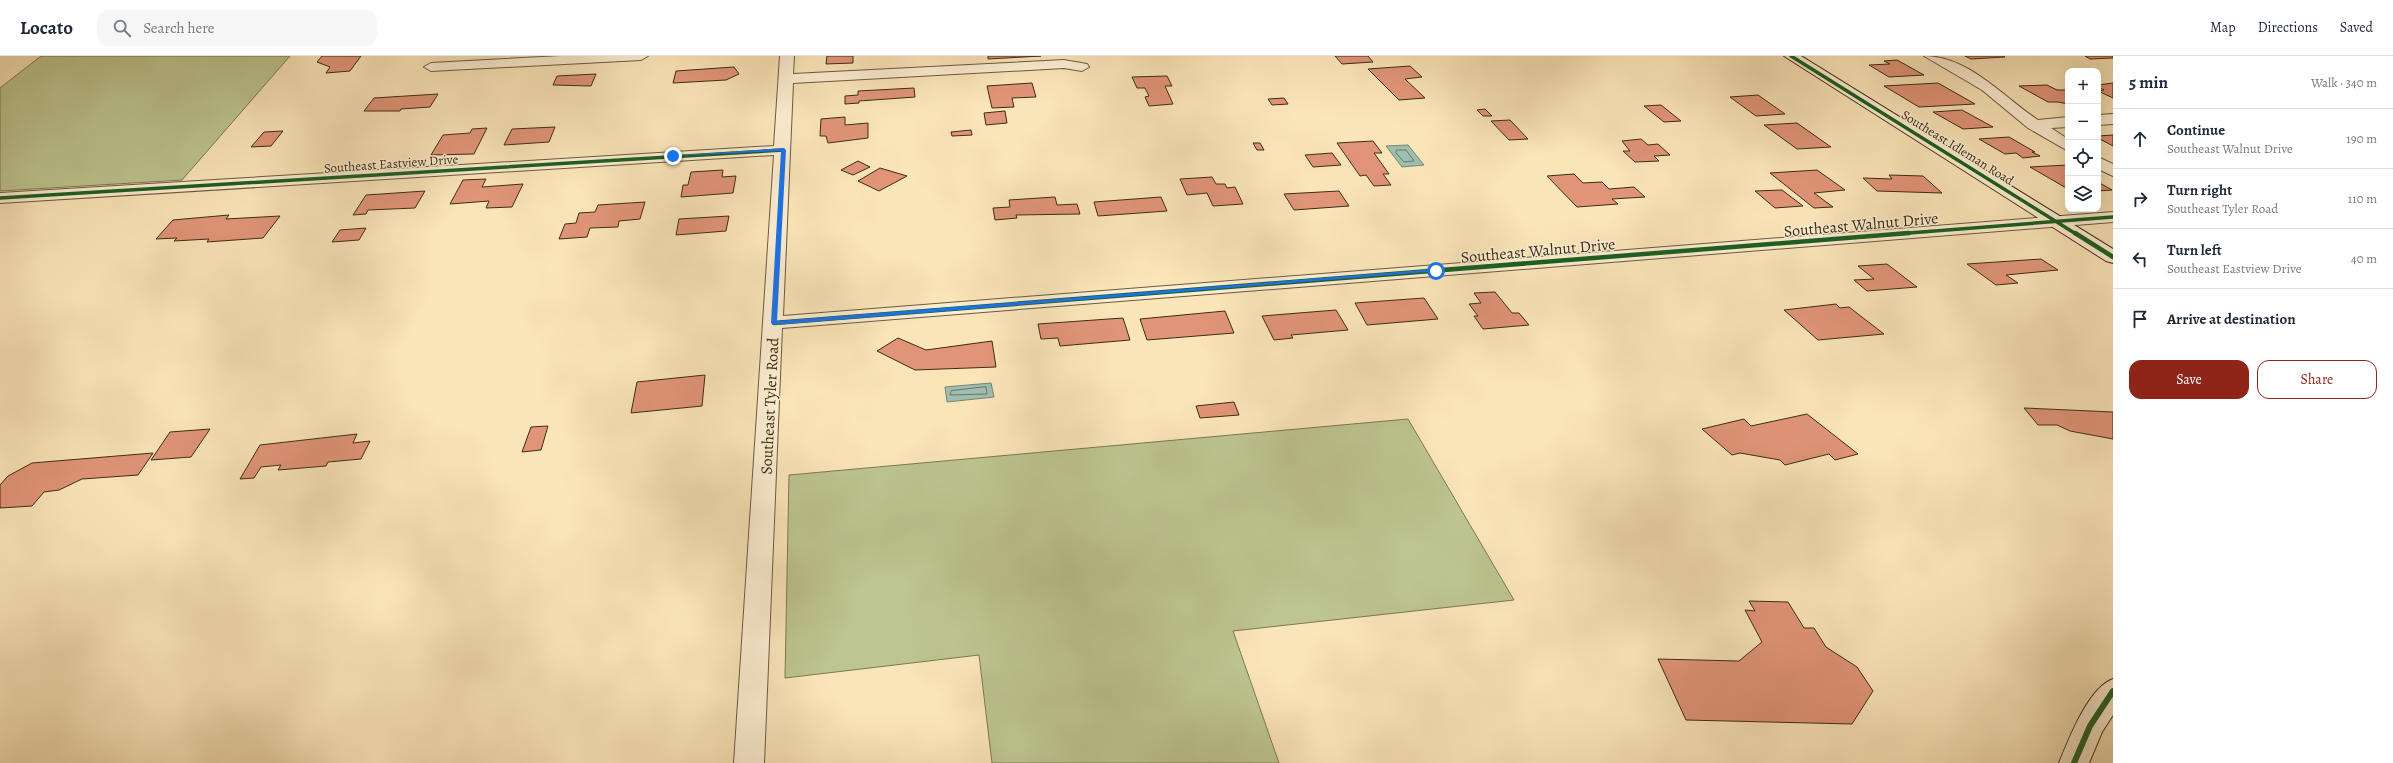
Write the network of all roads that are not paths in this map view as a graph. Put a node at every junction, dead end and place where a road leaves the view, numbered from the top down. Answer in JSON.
{"nodes":[{"id":1,"x":641,"y":56,"type":"edge"},
{"id":2,"x":787,"y":56,"type":"edge"},
{"id":3,"x":1791,"y":56,"type":"edge"},
{"id":4,"x":1930,"y":56,"type":"edge"},
{"id":5,"x":529,"y":59,"type":"edge"},
{"id":6,"x":431,"y":66,"type":"dead end"},
{"id":7,"x":1082,"y":67,"type":"dead end"},
{"id":8,"x":786,"y":79,"type":"junction"},
{"id":9,"x":2113,"y":119,"type":"edge"},
{"id":10,"x":2101,"y":120,"type":"edge"},
{"id":11,"x":2065,"y":122,"type":"edge"},
{"id":12,"x":2033,"y":125,"type":"junction"},
{"id":13,"x":2065,"y":144,"type":"edge"},
{"id":14,"x":784,"y":150,"type":"junction"},
{"id":15,"x":2101,"y":164,"type":"edge"},
{"id":16,"x":2113,"y":171,"type":"edge"},
{"id":17,"x":0,"y":198,"type":"edge"},
{"id":18,"x":2113,"y":217,"type":"edge"},
{"id":19,"x":2056,"y":221,"type":"junction"},
{"id":20,"x":2113,"y":257,"type":"edge"},
{"id":21,"x":774,"y":323,"type":"junction"},
{"id":22,"x":2113,"y":690,"type":"edge"},
{"id":23,"x":749,"y":763,"type":"edge"},
{"id":24,"x":2074,"y":763,"type":"edge"}],
"edges":[{"from":1,"to":5,"type":"street"},
{"from":2,"to":8,"type":"street","name":"Southeast Tyler Road"},
{"from":3,"to":19,"type":"street","name":"Southeast Idleman Road"},
{"from":4,"to":12,"type":"street"},
{"from":5,"to":6,"type":"street"},
{"from":7,"to":8,"type":"street"},
{"from":8,"to":14,"type":"street","name":"Southeast Tyler Road"},
{"from":9,"to":10,"type":"street"},
{"from":11,"to":12,"type":"street"},
{"from":12,"to":13,"type":"street"},
{"from":14,"to":17,"type":"street","name":"Southeast Eastview Drive"},
{"from":14,"to":21,"type":"street","name":"Southeast Tyler Road"},
{"from":15,"to":16,"type":"street"},
{"from":18,"to":19,"type":"street","name":"Southeast Walnut Drive"},
{"from":19,"to":20,"type":"street","name":"Southeast Idleman Road"},
{"from":19,"to":21,"type":"street","name":"Southeast Walnut Drive"},
{"from":21,"to":23,"type":"street","name":"Southeast Tyler Road"},
{"from":22,"to":24,"type":"street"}]}
